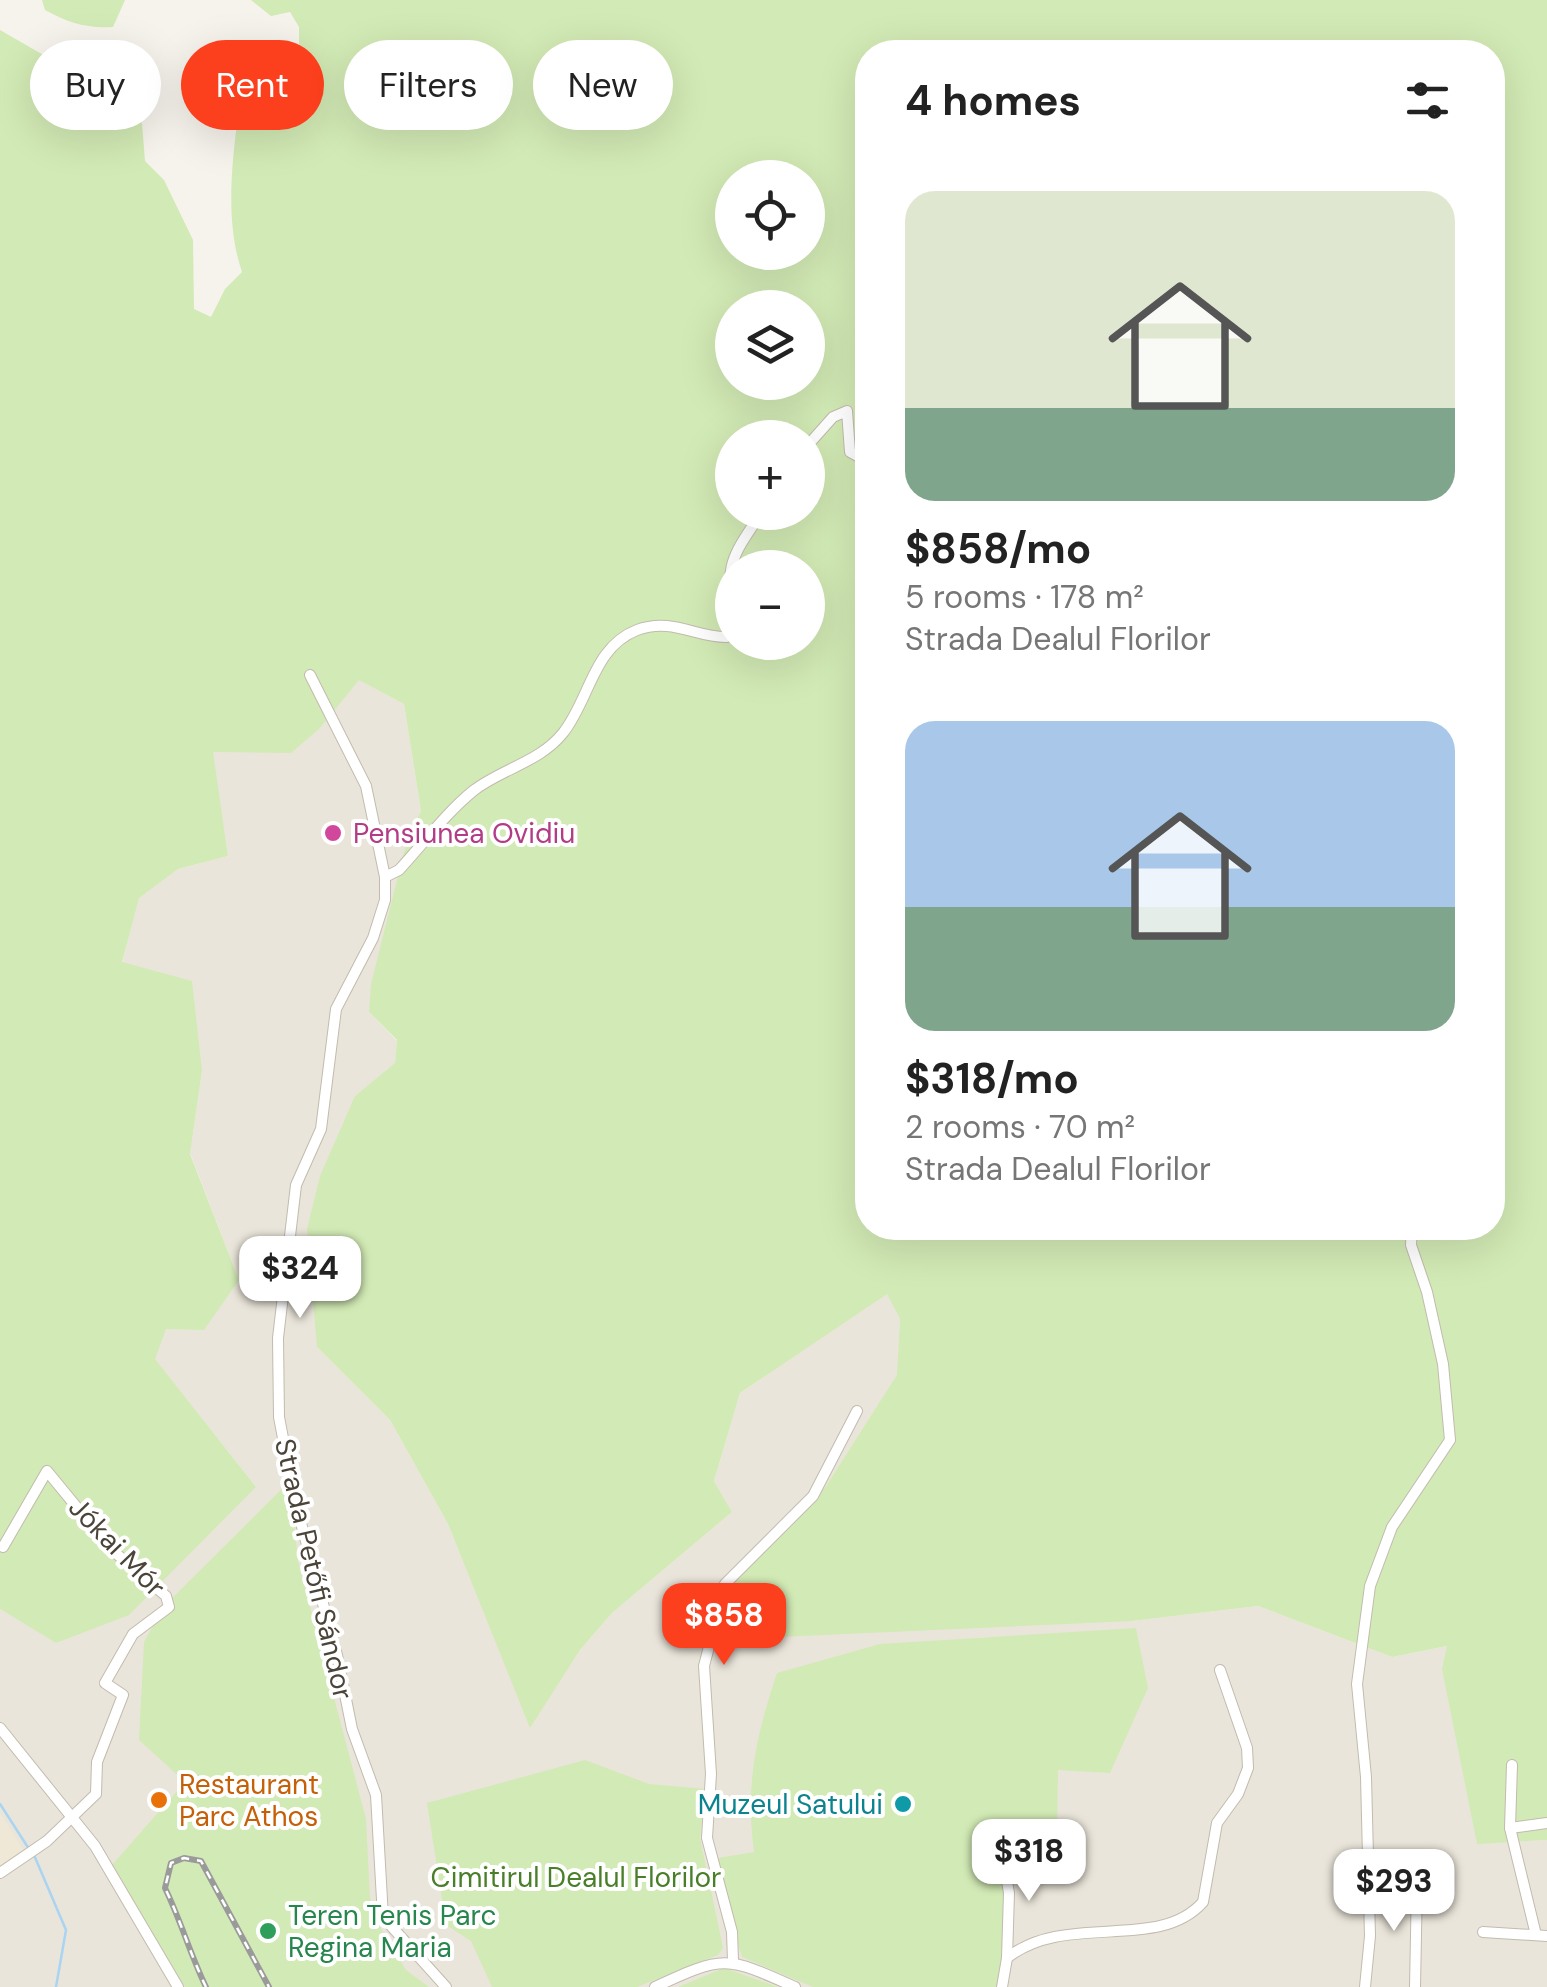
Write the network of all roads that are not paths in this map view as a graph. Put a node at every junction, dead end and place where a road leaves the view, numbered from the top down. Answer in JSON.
{"nodes":[{"id":1,"x":825,"y":426,"type":"edge"},
{"id":2,"x":855,"y":455,"type":"edge"},
{"id":3,"x":715,"y":637,"type":"edge"},
{"id":4,"x":310,"y":675,"type":"dead end"},
{"id":5,"x":384,"y":877,"type":"junction"},
{"id":6,"x":1411,"y":1240,"type":"edge"},
{"id":7,"x":856,"y":1411,"type":"dead end"},
{"id":8,"x":3,"y":1547,"type":"dead end"},
{"id":9,"x":1220,"y":1670,"type":"dead end"},
{"id":10,"x":0,"y":1728,"type":"edge"},
{"id":11,"x":1512,"y":1765,"type":"dead end"},
{"id":12,"x":74,"y":1818,"type":"junction"},
{"id":13,"x":1547,"y":1822,"type":"edge"},
{"id":14,"x":1510,"y":1828,"type":"junction"},
{"id":15,"x":1002,"y":1852,"type":"dead end"},
{"id":16,"x":0,"y":1873,"type":"edge"},
{"id":17,"x":1417,"y":1882,"type":"dead end"},
{"id":18,"x":1483,"y":1932,"type":"dead end"},
{"id":19,"x":1542,"y":1936,"type":"edge"},
{"id":20,"x":1008,"y":1958,"type":"junction"},
{"id":21,"x":733,"y":1961,"type":"junction"},
{"id":22,"x":178,"y":1987,"type":"edge"},
{"id":23,"x":446,"y":1987,"type":"edge"},
{"id":24,"x":655,"y":1987,"type":"edge"},
{"id":25,"x":795,"y":1987,"type":"edge"},
{"id":26,"x":1002,"y":1987,"type":"edge"},
{"id":27,"x":1365,"y":1987,"type":"edge"},
{"id":28,"x":1414,"y":1987,"type":"edge"}],
"edges":[{"from":1,"to":2,"type":"street"},
{"from":3,"to":5,"type":"street"},
{"from":4,"to":5,"type":"street","name":"Strada Petőfi Sándor"},
{"from":5,"to":23,"type":"street","name":"Strada Petőfi Sándor"},
{"from":6,"to":27,"type":"street"},
{"from":7,"to":21,"type":"street"},
{"from":8,"to":12,"type":"street","name":"Jókai Mór"},
{"from":9,"to":20,"type":"street"},
{"from":10,"to":12,"type":"street"},
{"from":11,"to":14,"type":"street"},
{"from":12,"to":16,"type":"street"},
{"from":12,"to":22,"type":"street"},
{"from":13,"to":14,"type":"street"},
{"from":14,"to":19,"type":"street"},
{"from":15,"to":20,"type":"street"},
{"from":17,"to":28,"type":"street"},
{"from":18,"to":19,"type":"street"},
{"from":20,"to":26,"type":"street"},
{"from":21,"to":24,"type":"street"},
{"from":21,"to":25,"type":"street"}]}
